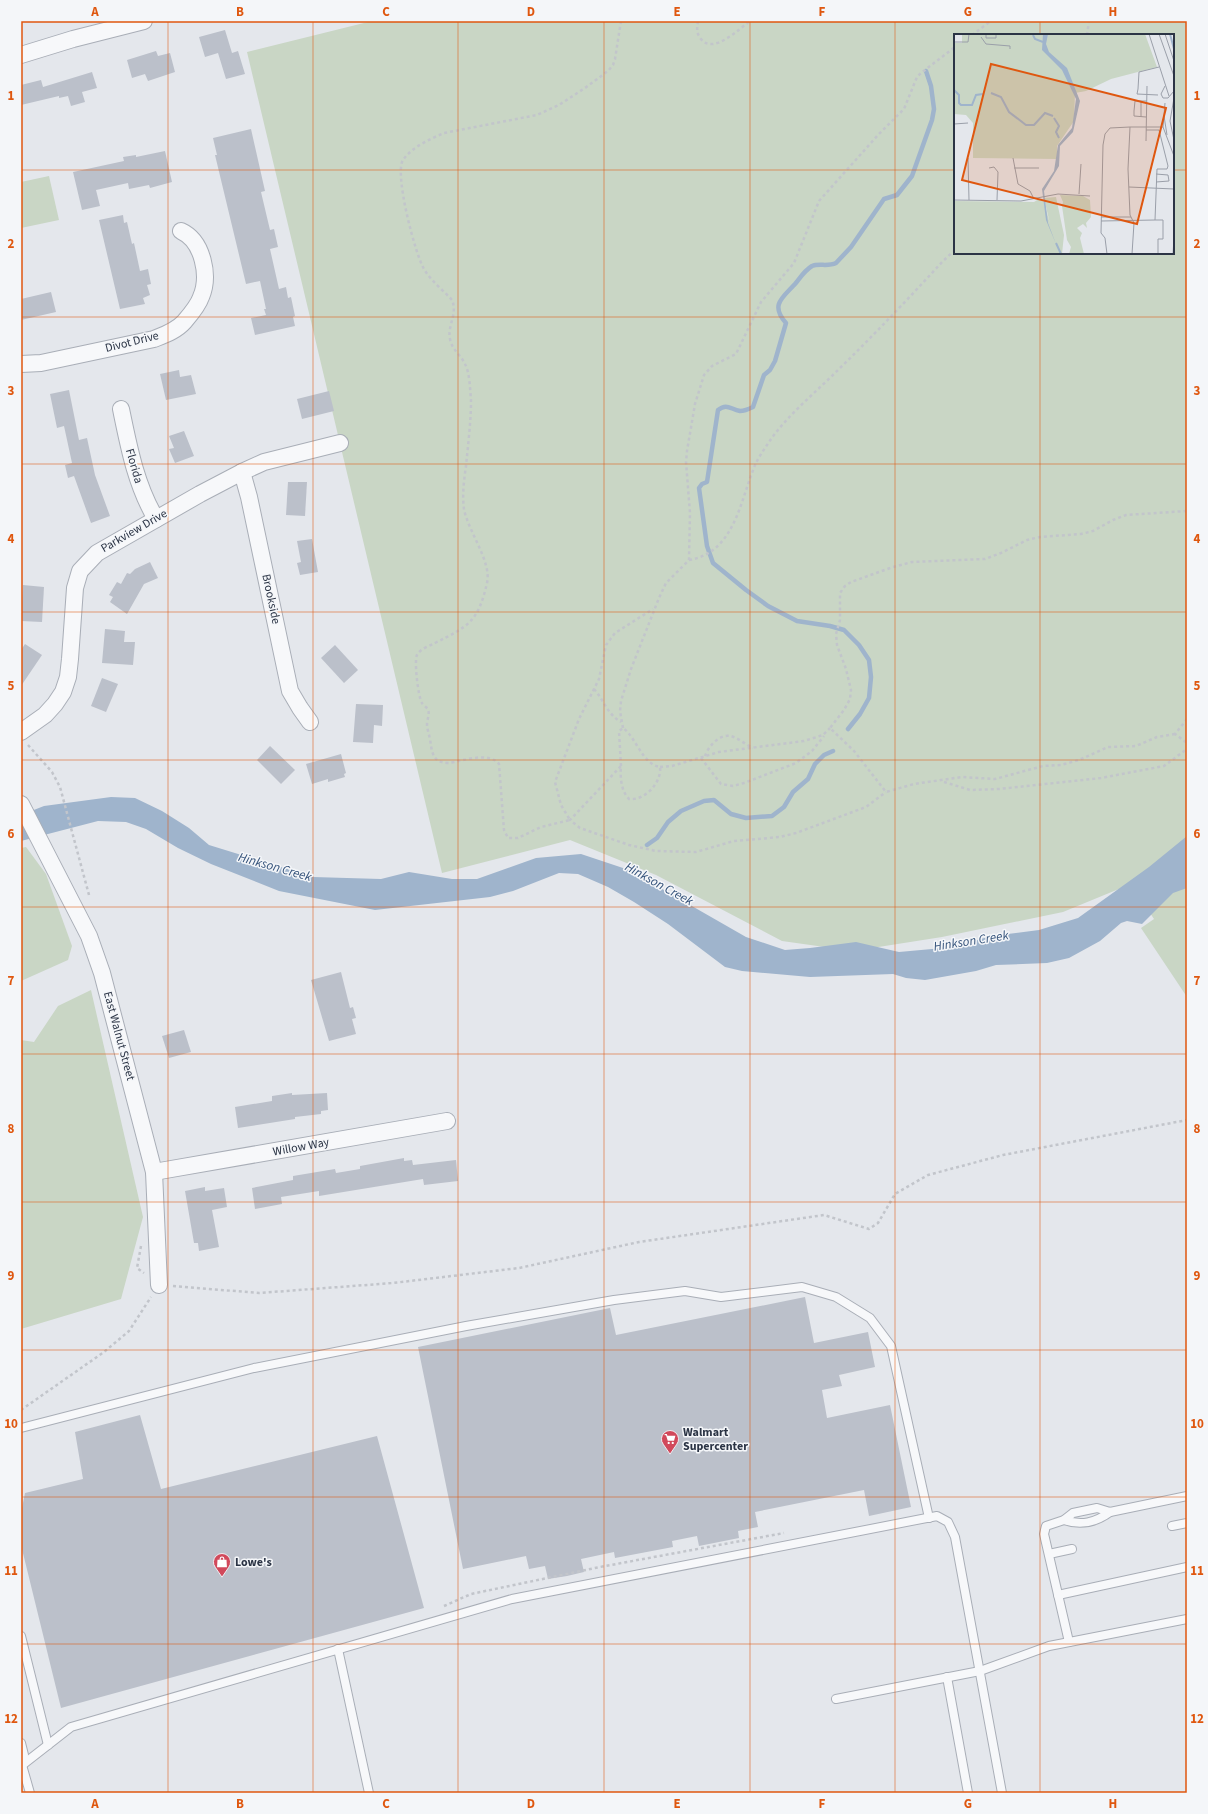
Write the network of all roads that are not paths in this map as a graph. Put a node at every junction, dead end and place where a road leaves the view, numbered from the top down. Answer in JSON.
{"nodes":[{"id":1,"x":144,"y":21,"type":"edge"},
{"id":2,"x":21,"y":55,"type":"edge"},
{"id":3,"x":181,"y":231,"type":"dead end"},
{"id":4,"x":21,"y":364,"type":"edge"},
{"id":5,"x":121,"y":409,"type":"dead end"},
{"id":6,"x":340,"y":443,"type":"dead end"},
{"id":7,"x":242,"y":472,"type":"junction"},
{"id":8,"x":156,"y":519,"type":"junction"},
{"id":9,"x":310,"y":722,"type":"dead end"},
{"id":10,"x":24,"y":737,"type":"edge"},
{"id":11,"x":21,"y":804,"type":"edge"},
{"id":12,"x":447,"y":1121,"type":"dead end"},
{"id":13,"x":154,"y":1172,"type":"junction"},
{"id":14,"x":159,"y":1285,"type":"road end"},
{"id":15,"x":21,"y":1428,"type":"edge"},
{"id":16,"x":1187,"y":1496,"type":"edge"},
{"id":17,"x":1110,"y":1512,"type":"junction"},
{"id":18,"x":929,"y":1518,"type":"junction"},
{"id":19,"x":1064,"y":1520,"type":"junction"},
{"id":20,"x":1187,"y":1523,"type":"edge"},
{"id":21,"x":1172,"y":1526,"type":"dead end"},
{"id":22,"x":1072,"y":1549,"type":"dead end"},
{"id":23,"x":1049,"y":1554,"type":"junction"},
{"id":24,"x":1187,"y":1567,"type":"edge"},
{"id":25,"x":1058,"y":1595,"type":"junction"},
{"id":26,"x":1187,"y":1619,"type":"edge"},
{"id":27,"x":21,"y":1636,"type":"edge"},
{"id":28,"x":1069,"y":1642,"type":"junction"},
{"id":29,"x":338,"y":1649,"type":"junction"},
{"id":30,"x":980,"y":1671,"type":"junction"},
{"id":31,"x":947,"y":1677,"type":"junction"},
{"id":32,"x":836,"y":1699,"type":"dead end"},
{"id":33,"x":21,"y":1743,"type":"edge"},
{"id":34,"x":48,"y":1745,"type":"junction"},
{"id":35,"x":22,"y":1765,"type":"edge"},
{"id":36,"x":30,"y":1793,"type":"edge"},
{"id":37,"x":369,"y":1793,"type":"edge"},
{"id":38,"x":968,"y":1793,"type":"edge"},
{"id":39,"x":1002,"y":1793,"type":"edge"}],
"edges":[{"from":1,"to":2,"type":"street"},
{"from":3,"to":4,"type":"street","name":"Divot Drive"},
{"from":5,"to":8,"type":"street","name":"Florida"},
{"from":6,"to":7,"type":"street","name":"Parkview Drive"},
{"from":7,"to":8,"type":"street","name":"Parkview Drive"},
{"from":7,"to":9,"type":"street","name":"Brookside"},
{"from":8,"to":10,"type":"street","name":"Parkview Drive"},
{"from":11,"to":13,"type":"street","name":"East Walnut Street"},
{"from":12,"to":13,"type":"street","name":"Willow Way"},
{"from":13,"to":14,"type":"street","name":"East Walnut Street"},
{"from":15,"to":18,"type":"lane"},
{"from":16,"to":17,"type":"lane"},
{"from":17,"to":19,"type":"lane"},
{"from":17,"to":19,"type":"lane"},
{"from":18,"to":29,"type":"lane"},
{"from":18,"to":30,"type":"lane"},
{"from":19,"to":23,"type":"lane"},
{"from":20,"to":21,"type":"lane"},
{"from":22,"to":23,"type":"lane"},
{"from":23,"to":25,"type":"lane"},
{"from":24,"to":25,"type":"lane"},
{"from":25,"to":28,"type":"lane"},
{"from":26,"to":28,"type":"lane"},
{"from":27,"to":34,"type":"lane"},
{"from":28,"to":30,"type":"lane"},
{"from":29,"to":34,"type":"lane"},
{"from":29,"to":37,"type":"lane"},
{"from":30,"to":31,"type":"lane"},
{"from":30,"to":39,"type":"lane"},
{"from":31,"to":32,"type":"lane"},
{"from":31,"to":38,"type":"lane"},
{"from":33,"to":35,"type":"lane"},
{"from":34,"to":35,"type":"lane"},
{"from":35,"to":36,"type":"lane"}]}
